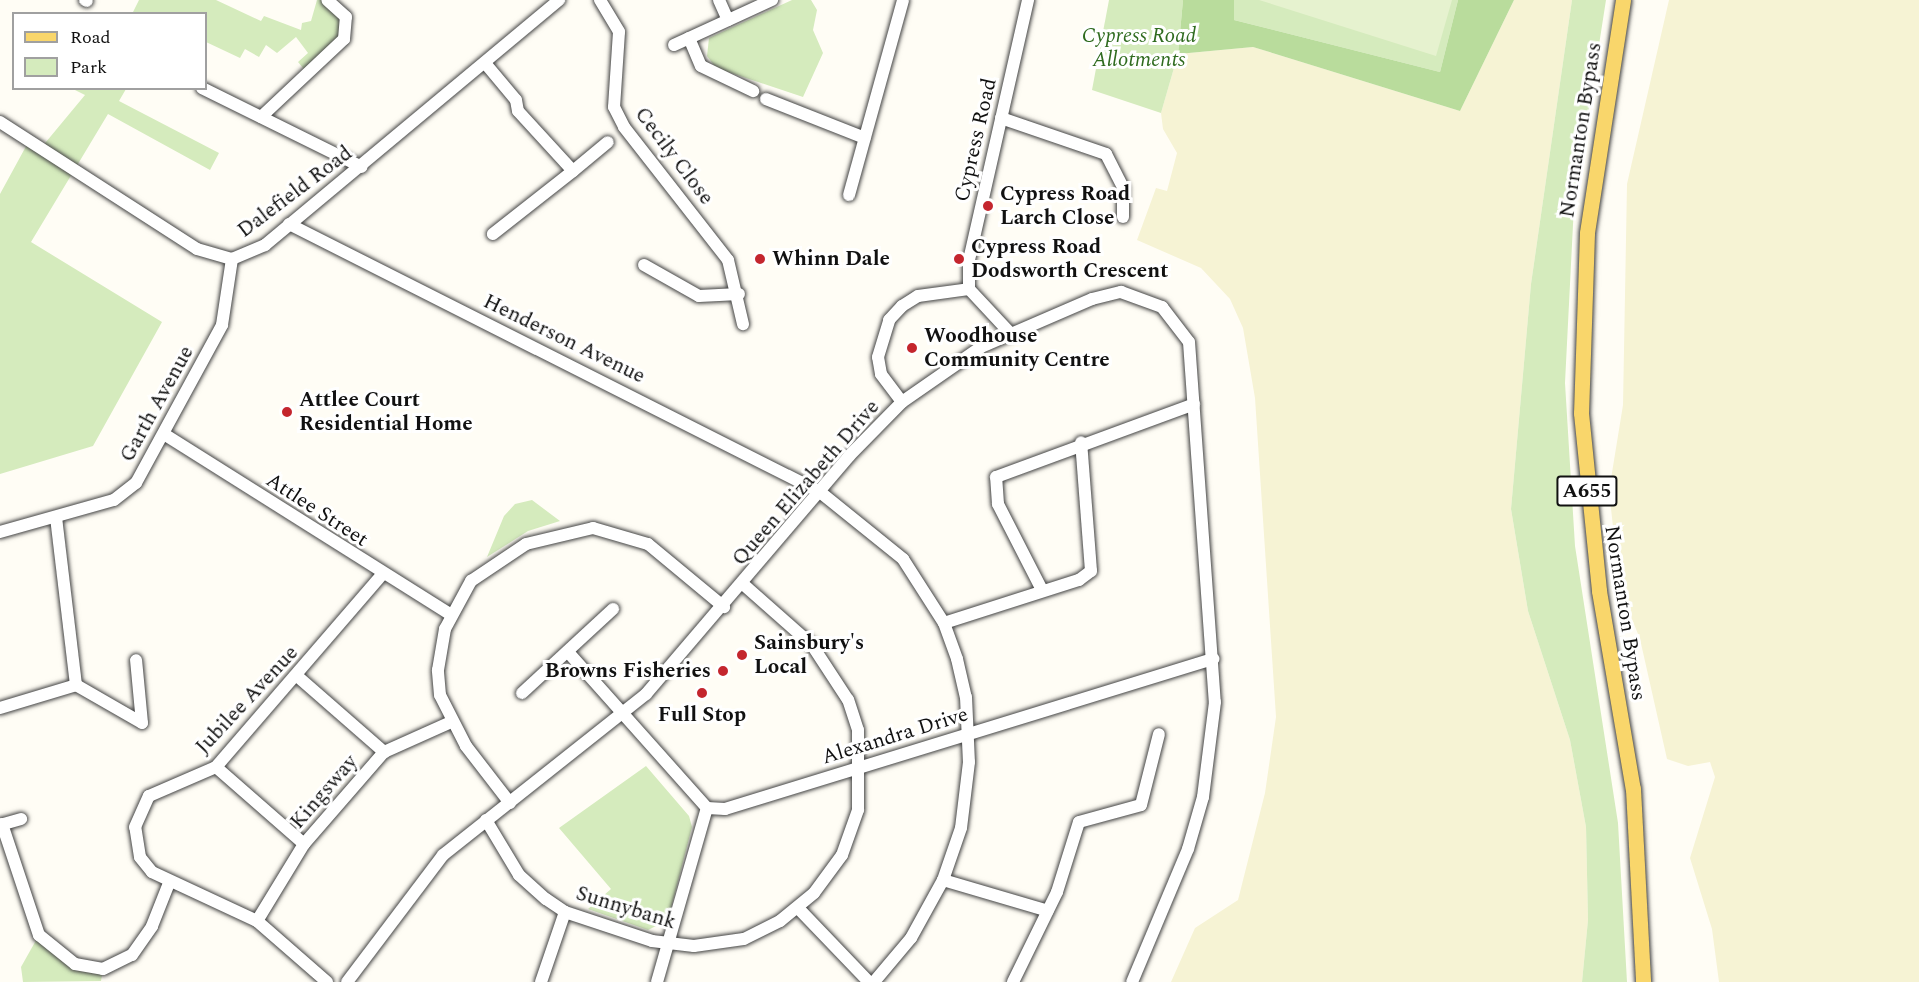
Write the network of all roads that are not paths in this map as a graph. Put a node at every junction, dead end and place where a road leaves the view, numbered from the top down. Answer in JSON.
{"nodes":[{"id":1,"x":327,"y":0,"type":"edge"},
{"id":2,"x":557,"y":0,"type":"edge"},
{"id":3,"x":600,"y":0,"type":"edge"},
{"id":4,"x":719,"y":0,"type":"edge"},
{"id":5,"x":772,"y":0,"type":"edge"},
{"id":6,"x":903,"y":0,"type":"edge"},
{"id":7,"x":1028,"y":0,"type":"edge"},
{"id":8,"x":1623,"y":0,"type":"edge"},
{"id":9,"x":728,"y":20,"type":"junction"},
{"id":10,"x":689,"y":38,"type":"junction"},
{"id":11,"x":674,"y":45,"type":"dead end"},
{"id":12,"x":485,"y":63,"type":"junction"},
{"id":13,"x":206,"y":90,"type":"edge"},
{"id":14,"x":753,"y":91,"type":"dead end"},
{"id":15,"x":766,"y":99,"type":"dead end"},
{"id":16,"x":261,"y":117,"type":"junction"},
{"id":17,"x":1001,"y":118,"type":"junction"},
{"id":18,"x":0,"y":122,"type":"edge"},
{"id":19,"x":865,"y":138,"type":"junction"},
{"id":20,"x":608,"y":142,"type":"dead end"},
{"id":21,"x":362,"y":167,"type":"junction"},
{"id":22,"x":573,"y":171,"type":"junction"},
{"id":23,"x":849,"y":195,"type":"dead end"},
{"id":24,"x":1123,"y":217,"type":"dead end"},
{"id":25,"x":289,"y":224,"type":"junction"},
{"id":26,"x":493,"y":234,"type":"dead end"},
{"id":27,"x":232,"y":259,"type":"junction"},
{"id":28,"x":644,"y":265,"type":"dead end"},
{"id":29,"x":969,"y":289,"type":"junction"},
{"id":30,"x":739,"y":294,"type":"junction"},
{"id":31,"x":743,"y":324,"type":"dead end"},
{"id":32,"x":1010,"y":333,"type":"junction"},
{"id":33,"x":902,"y":402,"type":"junction"},
{"id":34,"x":1194,"y":404,"type":"junction"},
{"id":35,"x":164,"y":434,"type":"junction"},
{"id":36,"x":1081,"y":442,"type":"junction"},
{"id":37,"x":820,"y":492,"type":"junction"},
{"id":38,"x":56,"y":518,"type":"junction"},
{"id":39,"x":0,"y":532,"type":"edge"},
{"id":40,"x":382,"y":575,"type":"junction"},
{"id":41,"x":744,"y":585,"type":"junction"},
{"id":42,"x":1042,"y":590,"type":"junction"},
{"id":43,"x":724,"y":607,"type":"junction"},
{"id":44,"x":613,"y":609,"type":"dead end"},
{"id":45,"x":451,"y":615,"type":"junction"},
{"id":46,"x":944,"y":623,"type":"junction"},
{"id":47,"x":568,"y":652,"type":"junction"},
{"id":48,"x":1213,"y":659,"type":"junction"},
{"id":49,"x":136,"y":660,"type":"dead end"},
{"id":50,"x":297,"y":676,"type":"junction"},
{"id":51,"x":76,"y":685,"type":"junction"},
{"id":52,"x":522,"y":693,"type":"dead end"},
{"id":53,"x":0,"y":708,"type":"edge"},
{"id":54,"x":625,"y":714,"type":"junction"},
{"id":55,"x":452,"y":722,"type":"junction"},
{"id":56,"x":968,"y":734,"type":"junction"},
{"id":57,"x":1159,"y":734,"type":"dead end"},
{"id":58,"x":384,"y":752,"type":"junction"},
{"id":59,"x":216,"y":767,"type":"junction"},
{"id":60,"x":861,"y":767,"type":"junction"},
{"id":61,"x":510,"y":803,"type":"junction"},
{"id":62,"x":707,"y":808,"type":"junction"},
{"id":63,"x":21,"y":819,"type":"dead end"},
{"id":64,"x":486,"y":820,"type":"junction"},
{"id":65,"x":1,"y":824,"type":"edge"},
{"id":66,"x":304,"y":844,"type":"junction"},
{"id":67,"x":943,"y":880,"type":"junction"},
{"id":68,"x":169,"y":883,"type":"junction"},
{"id":69,"x":798,"y":908,"type":"junction"},
{"id":70,"x":1048,"y":911,"type":"junction"},
{"id":71,"x":565,"y":912,"type":"junction"},
{"id":72,"x":257,"y":921,"type":"junction"},
{"id":73,"x":670,"y":944,"type":"junction"},
{"id":74,"x":327,"y":982,"type":"edge"},
{"id":75,"x":347,"y":982,"type":"edge"},
{"id":76,"x":541,"y":982,"type":"edge"},
{"id":77,"x":657,"y":982,"type":"edge"},
{"id":78,"x":869,"y":982,"type":"edge"},
{"id":79,"x":874,"y":982,"type":"edge"},
{"id":80,"x":1013,"y":982,"type":"edge"},
{"id":81,"x":1132,"y":982,"type":"edge"},
{"id":82,"x":1643,"y":982,"type":"edge"}],
"edges":[{"from":1,"to":16,"type":"street"},
{"from":2,"to":12,"type":"street","name":"Dalefield Road"},
{"from":3,"to":30,"type":"street","name":"Cecily Close"},
{"from":4,"to":9,"type":"street"},
{"from":5,"to":9,"type":"street"},
{"from":6,"to":19,"type":"street"},
{"from":7,"to":17,"type":"street","name":"Cypress Road"},
{"from":8,"to":82,"type":"main road","name":"Normanton Bypass","number":"A655"},
{"from":9,"to":10,"type":"street"},
{"from":10,"to":11,"type":"street"},
{"from":10,"to":14,"type":"street"},
{"from":12,"to":21,"type":"street","name":"Dalefield Road"},
{"from":12,"to":22,"type":"street"},
{"from":13,"to":16,"type":"street"},
{"from":15,"to":19,"type":"street"},
{"from":16,"to":21,"type":"street"},
{"from":17,"to":24,"type":"street"},
{"from":17,"to":29,"type":"street","name":"Cypress Road"},
{"from":18,"to":27,"type":"street","name":"Dalefield Road"},
{"from":19,"to":23,"type":"street"},
{"from":20,"to":22,"type":"street"},
{"from":21,"to":25,"type":"street","name":"Dalefield Road"},
{"from":22,"to":26,"type":"street"},
{"from":25,"to":27,"type":"street","name":"Dalefield Road"},
{"from":25,"to":37,"type":"street","name":"Henderson Avenue"},
{"from":27,"to":35,"type":"street","name":"Garth Avenue"},
{"from":28,"to":30,"type":"street"},
{"from":29,"to":32,"type":"street"},
{"from":29,"to":33,"type":"street"},
{"from":30,"to":31,"type":"street","name":"Cecily Close"},
{"from":32,"to":33,"type":"street","name":"Queen Elizabeth Drive"},
{"from":32,"to":34,"type":"street","name":"Queen Elizabeth Drive"},
{"from":33,"to":37,"type":"street","name":"Queen Elizabeth Drive"},
{"from":34,"to":36,"type":"street"},
{"from":34,"to":48,"type":"street","name":"Queen Elizabeth Drive"},
{"from":35,"to":38,"type":"street","name":"Garth Avenue"},
{"from":35,"to":40,"type":"street","name":"Attlee Street"},
{"from":36,"to":42,"type":"street"},
{"from":36,"to":42,"type":"street"},
{"from":37,"to":41,"type":"street","name":"Queen Elizabeth Drive"},
{"from":37,"to":46,"type":"street","name":"Henderson Avenue"},
{"from":38,"to":39,"type":"street","name":"Garth Avenue"},
{"from":38,"to":51,"type":"street"},
{"from":40,"to":45,"type":"street","name":"Attlee Street"},
{"from":40,"to":50,"type":"street","name":"Jubilee Avenue"},
{"from":41,"to":43,"type":"street","name":"Queen Elizabeth Drive"},
{"from":41,"to":60,"type":"street","name":"Sunnybank"},
{"from":42,"to":46,"type":"street"},
{"from":43,"to":45,"type":"street"},
{"from":43,"to":54,"type":"street","name":"Queen Elizabeth Drive"},
{"from":44,"to":47,"type":"street"},
{"from":45,"to":55,"type":"street"},
{"from":46,"to":56,"type":"street","name":"Henderson Avenue"},
{"from":47,"to":52,"type":"street"},
{"from":47,"to":54,"type":"street"},
{"from":48,"to":56,"type":"street","name":"Alexandra Drive"},
{"from":48,"to":81,"type":"street","name":"Queen Elizabeth Drive"},
{"from":49,"to":51,"type":"street"},
{"from":50,"to":58,"type":"street"},
{"from":50,"to":59,"type":"street","name":"Jubilee Avenue"},
{"from":51,"to":53,"type":"street"},
{"from":54,"to":61,"type":"street","name":"Queen Elizabeth Drive"},
{"from":54,"to":62,"type":"street"},
{"from":55,"to":58,"type":"street","name":"Kingsway"},
{"from":55,"to":61,"type":"street"},
{"from":56,"to":60,"type":"street","name":"Alexandra Drive"},
{"from":56,"to":67,"type":"street","name":"Henderson Avenue"},
{"from":57,"to":70,"type":"street"},
{"from":58,"to":66,"type":"street","name":"Kingsway"},
{"from":59,"to":66,"type":"street"},
{"from":59,"to":68,"type":"street","name":"Jubilee Avenue"},
{"from":60,"to":62,"type":"street","name":"Alexandra Drive"},
{"from":60,"to":69,"type":"street","name":"Sunnybank"},
{"from":61,"to":64,"type":"street","name":"Queen Elizabeth Drive"},
{"from":62,"to":73,"type":"street"},
{"from":63,"to":65,"type":"street"},
{"from":64,"to":71,"type":"street","name":"Sunnybank"},
{"from":64,"to":75,"type":"street","name":"Queen Elizabeth Drive"},
{"from":65,"to":68,"type":"street"},
{"from":66,"to":72,"type":"street","name":"Kingsway"},
{"from":67,"to":70,"type":"street"},
{"from":67,"to":79,"type":"street","name":"Henderson Avenue"},
{"from":68,"to":72,"type":"street","name":"Jubilee Avenue"},
{"from":69,"to":73,"type":"street","name":"Sunnybank"},
{"from":69,"to":78,"type":"street"},
{"from":70,"to":80,"type":"street"},
{"from":71,"to":73,"type":"street","name":"Sunnybank"},
{"from":71,"to":76,"type":"street"},
{"from":72,"to":74,"type":"street","name":"Jubilee Avenue"},
{"from":73,"to":77,"type":"street"}]}
